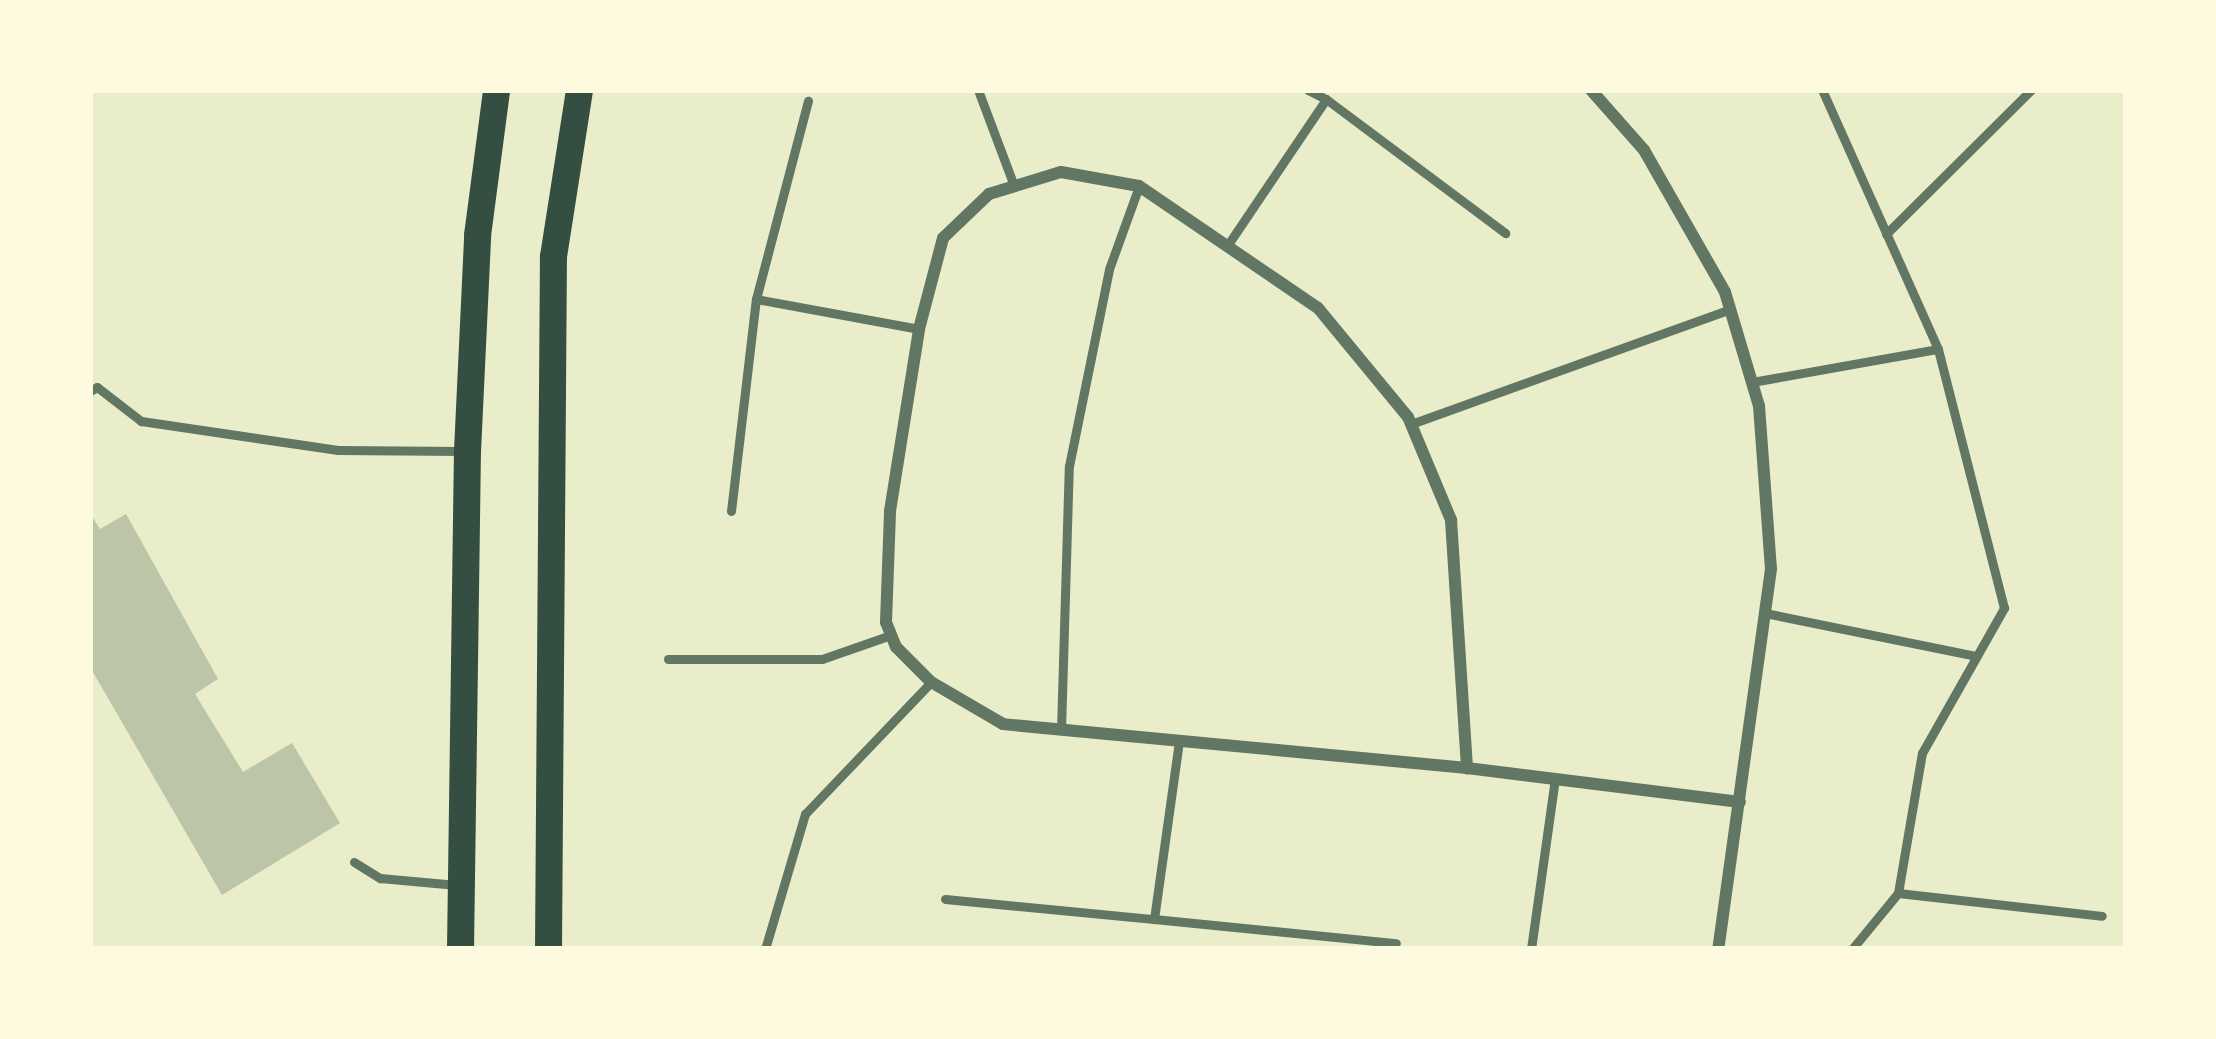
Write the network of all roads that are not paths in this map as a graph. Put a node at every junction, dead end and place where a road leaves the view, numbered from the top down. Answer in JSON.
{"nodes":[{"id":1,"x":496,"y":90,"type":"edge"},
{"id":2,"x":579,"y":90,"type":"edge"},
{"id":3,"x":979,"y":90,"type":"edge"},
{"id":4,"x":1308,"y":90,"type":"edge"},
{"id":5,"x":1591,"y":90,"type":"edge"},
{"id":6,"x":1822,"y":90,"type":"edge"},
{"id":7,"x":2031,"y":90,"type":"edge"},
{"id":8,"x":1326,"y":100,"type":"junction"},
{"id":9,"x":808,"y":101,"type":"dead end"},
{"id":10,"x":1014,"y":186,"type":"junction"},
{"id":11,"x":1139,"y":186,"type":"junction"},
{"id":12,"x":1505,"y":233,"type":"dead end"},
{"id":13,"x":1886,"y":234,"type":"junction"},
{"id":14,"x":1228,"y":246,"type":"junction"},
{"id":15,"x":756,"y":299,"type":"junction"},
{"id":16,"x":1730,"y":309,"type":"junction"},
{"id":17,"x":919,"y":329,"type":"junction"},
{"id":18,"x":1938,"y":349,"type":"junction"},
{"id":19,"x":1752,"y":382,"type":"junction"},
{"id":20,"x":90,"y":391,"type":"edge"},
{"id":21,"x":1411,"y":424,"type":"junction"},
{"id":22,"x":467,"y":451,"type":"junction"},
{"id":23,"x":730,"y":511,"type":"dead end"},
{"id":24,"x":1765,"y":613,"type":"junction"},
{"id":25,"x":891,"y":635,"type":"junction"},
{"id":26,"x":1977,"y":656,"type":"junction"},
{"id":27,"x":668,"y":659,"type":"dead end"},
{"id":28,"x":931,"y":682,"type":"junction"},
{"id":29,"x":1061,"y":730,"type":"junction"},
{"id":30,"x":1179,"y":741,"type":"junction"},
{"id":31,"x":1467,"y":768,"type":"junction"},
{"id":32,"x":1556,"y":779,"type":"junction"},
{"id":33,"x":1740,"y":802,"type":"junction"},
{"id":34,"x":354,"y":862,"type":"dead end"},
{"id":35,"x":461,"y":885,"type":"junction"},
{"id":36,"x":1898,"y":893,"type":"junction"},
{"id":37,"x":945,"y":899,"type":"dead end"},
{"id":38,"x":2102,"y":916,"type":"dead end"},
{"id":39,"x":1154,"y":919,"type":"junction"},
{"id":40,"x":1396,"y":944,"type":"dead end"},
{"id":41,"x":460,"y":949,"type":"edge"},
{"id":42,"x":548,"y":949,"type":"edge"},
{"id":43,"x":765,"y":949,"type":"edge"},
{"id":44,"x":1531,"y":949,"type":"edge"},
{"id":45,"x":1718,"y":949,"type":"edge"},
{"id":46,"x":1852,"y":949,"type":"edge"}],
"edges":[{"from":1,"to":22,"type":"main road"},
{"from":2,"to":42,"type":"main road"},
{"from":3,"to":10,"type":"lane"},
{"from":4,"to":8,"type":"lane"},
{"from":5,"to":16,"type":"street"},
{"from":6,"to":13,"type":"lane"},
{"from":7,"to":13,"type":"lane"},
{"from":8,"to":12,"type":"lane"},
{"from":8,"to":14,"type":"lane"},
{"from":9,"to":15,"type":"lane"},
{"from":10,"to":11,"type":"street"},
{"from":10,"to":17,"type":"street"},
{"from":11,"to":14,"type":"street"},
{"from":11,"to":29,"type":"lane"},
{"from":13,"to":18,"type":"lane"},
{"from":14,"to":21,"type":"street"},
{"from":15,"to":17,"type":"lane"},
{"from":15,"to":23,"type":"lane"},
{"from":16,"to":19,"type":"street"},
{"from":16,"to":21,"type":"lane"},
{"from":17,"to":25,"type":"street"},
{"from":18,"to":19,"type":"lane"},
{"from":18,"to":26,"type":"lane"},
{"from":19,"to":24,"type":"street"},
{"from":20,"to":22,"type":"lane"},
{"from":21,"to":31,"type":"street"},
{"from":22,"to":35,"type":"main road"},
{"from":24,"to":26,"type":"lane"},
{"from":24,"to":33,"type":"street"},
{"from":25,"to":27,"type":"lane"},
{"from":25,"to":28,"type":"street"},
{"from":26,"to":36,"type":"lane"},
{"from":28,"to":29,"type":"street"},
{"from":28,"to":43,"type":"lane"},
{"from":29,"to":30,"type":"street"},
{"from":30,"to":31,"type":"street"},
{"from":30,"to":39,"type":"lane"},
{"from":31,"to":32,"type":"street"},
{"from":32,"to":33,"type":"street"},
{"from":32,"to":44,"type":"lane"},
{"from":33,"to":45,"type":"street"},
{"from":34,"to":35,"type":"lane"},
{"from":35,"to":41,"type":"main road"},
{"from":36,"to":38,"type":"lane"},
{"from":36,"to":46,"type":"lane"},
{"from":37,"to":39,"type":"lane"},
{"from":39,"to":40,"type":"lane"}]}
